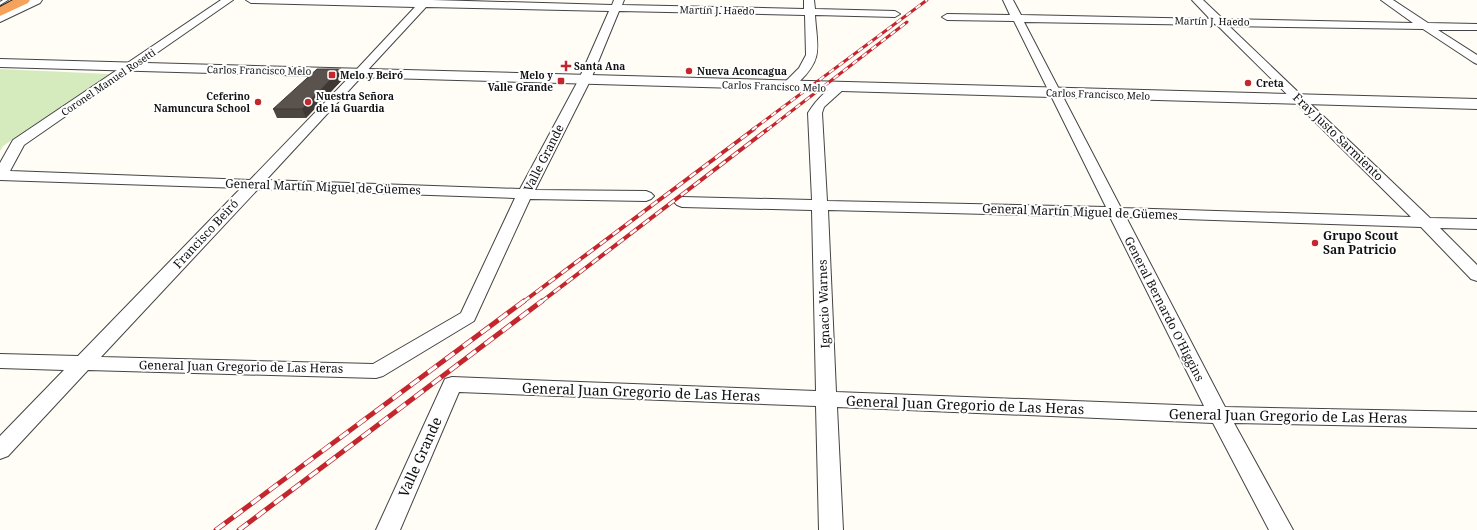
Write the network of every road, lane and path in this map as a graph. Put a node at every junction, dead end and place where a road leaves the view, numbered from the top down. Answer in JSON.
{"nodes":[{"id":1,"x":6,"y":0,"type":"edge"},
{"id":2,"x":23,"y":0,"type":"edge"},
{"id":3,"x":36,"y":0,"type":"edge"},
{"id":4,"x":228,"y":0,"type":"edge"},
{"id":5,"x":251,"y":0,"type":"edge"},
{"id":6,"x":809,"y":0,"type":"edge"},
{"id":7,"x":1008,"y":0,"type":"edge"},
{"id":8,"x":1197,"y":0,"type":"edge"},
{"id":9,"x":1386,"y":0,"type":"edge"},
{"id":10,"x":425,"y":2,"type":"edge"},
{"id":11,"x":0,"y":4,"type":"edge"},
{"id":12,"x":617,"y":4,"type":"edge"},
{"id":13,"x":0,"y":12,"type":"edge"},
{"id":14,"x":809,"y":12,"type":"junction"},
{"id":15,"x":895,"y":14,"type":"dead end"},
{"id":16,"x":947,"y":17,"type":"dead end"},
{"id":17,"x":1016,"y":17,"type":"junction"},
{"id":18,"x":0,"y":18,"type":"edge"},
{"id":19,"x":1219,"y":22,"type":"junction"},
{"id":20,"x":1426,"y":26,"type":"junction"},
{"id":21,"x":1477,"y":27,"type":"edge"},
{"id":22,"x":1477,"y":60,"type":"edge"},
{"id":23,"x":0,"y":63,"type":"edge"},
{"id":24,"x":130,"y":67,"type":"junction"},
{"id":25,"x":361,"y":72,"type":"junction"},
{"id":26,"x":585,"y":79,"type":"junction"},
{"id":27,"x":787,"y":86,"type":"junction"},
{"id":28,"x":839,"y":88,"type":"junction"},
{"id":29,"x":1054,"y":93,"type":"junction"},
{"id":30,"x":1299,"y":100,"type":"junction"},
{"id":31,"x":1477,"y":104,"type":"edge"},
{"id":32,"x":1,"y":175,"type":"edge"},
{"id":33,"x":252,"y":185,"type":"junction"},
{"id":34,"x":525,"y":194,"type":"junction"},
{"id":35,"x":646,"y":196,"type":"dead end"},
{"id":36,"x":682,"y":202,"type":"dead end"},
{"id":37,"x":820,"y":205,"type":"junction"},
{"id":38,"x":1115,"y":212,"type":"junction"},
{"id":39,"x":1426,"y":223,"type":"junction"},
{"id":40,"x":1477,"y":224,"type":"edge"},
{"id":41,"x":1477,"y":275,"type":"edge"},
{"id":42,"x":468,"y":316,"type":"joint"},
{"id":43,"x":0,"y":361,"type":"edge"},
{"id":44,"x":84,"y":363,"type":"junction"},
{"id":45,"x":452,"y":384,"type":"joint"},
{"id":46,"x":827,"y":399,"type":"junction"},
{"id":47,"x":1219,"y":415,"type":"junction"},
{"id":48,"x":1477,"y":420,"type":"edge"},
{"id":49,"x":0,"y":450,"type":"edge"},
{"id":50,"x":388,"y":530,"type":"edge"},
{"id":51,"x":831,"y":530,"type":"edge"},
{"id":52,"x":1281,"y":530,"type":"edge"}],
"edges":[{"from":1,"to":11,"type":"lane"},
{"from":2,"to":13,"type":"highway"},
{"from":3,"to":18,"type":"street"},
{"from":4,"to":24,"type":"street","name":"Coronel Manuel Rosetti"},
{"from":5,"to":10,"type":"street","name":"Martín J. Haedo"},
{"from":6,"to":14,"type":"street"},
{"from":7,"to":17,"type":"street","name":"General Bernardo O'Higgins"},
{"from":8,"to":19,"type":"street","name":"Fray Justo Sarmiento"},
{"from":9,"to":20,"type":"street"},
{"from":10,"to":12,"type":"street","name":"Martín J. Haedo"},
{"from":10,"to":25,"type":"street","name":"Francisco Beiró"},
{"from":12,"to":14,"type":"street","name":"Martín J. Haedo"},
{"from":12,"to":26,"type":"street","name":"Valle Grande"},
{"from":14,"to":15,"type":"street","name":"Martín J. Haedo"},
{"from":14,"to":27,"type":"street"},
{"from":16,"to":17,"type":"street","name":"Martín J. Haedo"},
{"from":17,"to":19,"type":"street","name":"Martín J. Haedo"},
{"from":17,"to":29,"type":"street","name":"General Bernardo O'Higgins"},
{"from":19,"to":20,"type":"street","name":"Martín J. Haedo"},
{"from":19,"to":30,"type":"street","name":"Fray Justo Sarmiento"},
{"from":20,"to":21,"type":"street","name":"Martín J. Haedo"},
{"from":20,"to":22,"type":"street"},
{"from":23,"to":24,"type":"street","name":"Carlos Francisco Melo"},
{"from":24,"to":25,"type":"street","name":"Carlos Francisco Melo"},
{"from":24,"to":32,"type":"street","name":"Coronel Manuel Rosetti"},
{"from":25,"to":26,"type":"street","name":"Carlos Francisco Melo"},
{"from":25,"to":33,"type":"street","name":"Francisco Beiró"},
{"from":26,"to":27,"type":"street","name":"Carlos Francisco Melo"},
{"from":26,"to":34,"type":"street","name":"Valle Grande"},
{"from":27,"to":28,"type":"street","name":"Carlos Francisco Melo"},
{"from":28,"to":29,"type":"street","name":"Carlos Francisco Melo"},
{"from":28,"to":37,"type":"street","name":"Ignacio Warnes"},
{"from":29,"to":30,"type":"street","name":"Carlos Francisco Melo"},
{"from":29,"to":38,"type":"street","name":"General Bernardo O'Higgins"},
{"from":30,"to":31,"type":"street","name":"Carlos Francisco Melo"},
{"from":30,"to":39,"type":"street","name":"Fray Justo Sarmiento"},
{"from":32,"to":33,"type":"street","name":"General Martín Miguel de Güemes"},
{"from":33,"to":34,"type":"street","name":"General Martín Miguel de Güemes"},
{"from":33,"to":44,"type":"street","name":"Francisco Beiró"},
{"from":34,"to":35,"type":"street","name":"General Martín Miguel de Güemes"},
{"from":34,"to":42,"type":"street","name":"Valle Grande"},
{"from":36,"to":37,"type":"street","name":"General Martín Miguel de Güemes"},
{"from":37,"to":38,"type":"street","name":"General Martín Miguel de Güemes"},
{"from":37,"to":46,"type":"street","name":"Ignacio Warnes"},
{"from":38,"to":39,"type":"street","name":"General Martín Miguel de Güemes"},
{"from":38,"to":47,"type":"street","name":"General Bernardo O'Higgins"},
{"from":39,"to":40,"type":"street","name":"General Martín Miguel de Güemes"},
{"from":39,"to":41,"type":"street","name":"Fray Justo Sarmiento"},
{"from":42,"to":44,"type":"street","name":"General Juan Gregorio de Las Heras"},
{"from":43,"to":44,"type":"street","name":"General Juan Gregorio de Las Heras"},
{"from":44,"to":49,"type":"street","name":"Francisco Beiró"},
{"from":45,"to":46,"type":"street","name":"General Juan Gregorio de Las Heras"},
{"from":45,"to":50,"type":"street","name":"Valle Grande"},
{"from":46,"to":47,"type":"street","name":"General Juan Gregorio de Las Heras"},
{"from":46,"to":51,"type":"street","name":"Ignacio Warnes"},
{"from":47,"to":48,"type":"street","name":"General Juan Gregorio de Las Heras"},
{"from":47,"to":52,"type":"street","name":"General Bernardo O'Higgins"}]}
